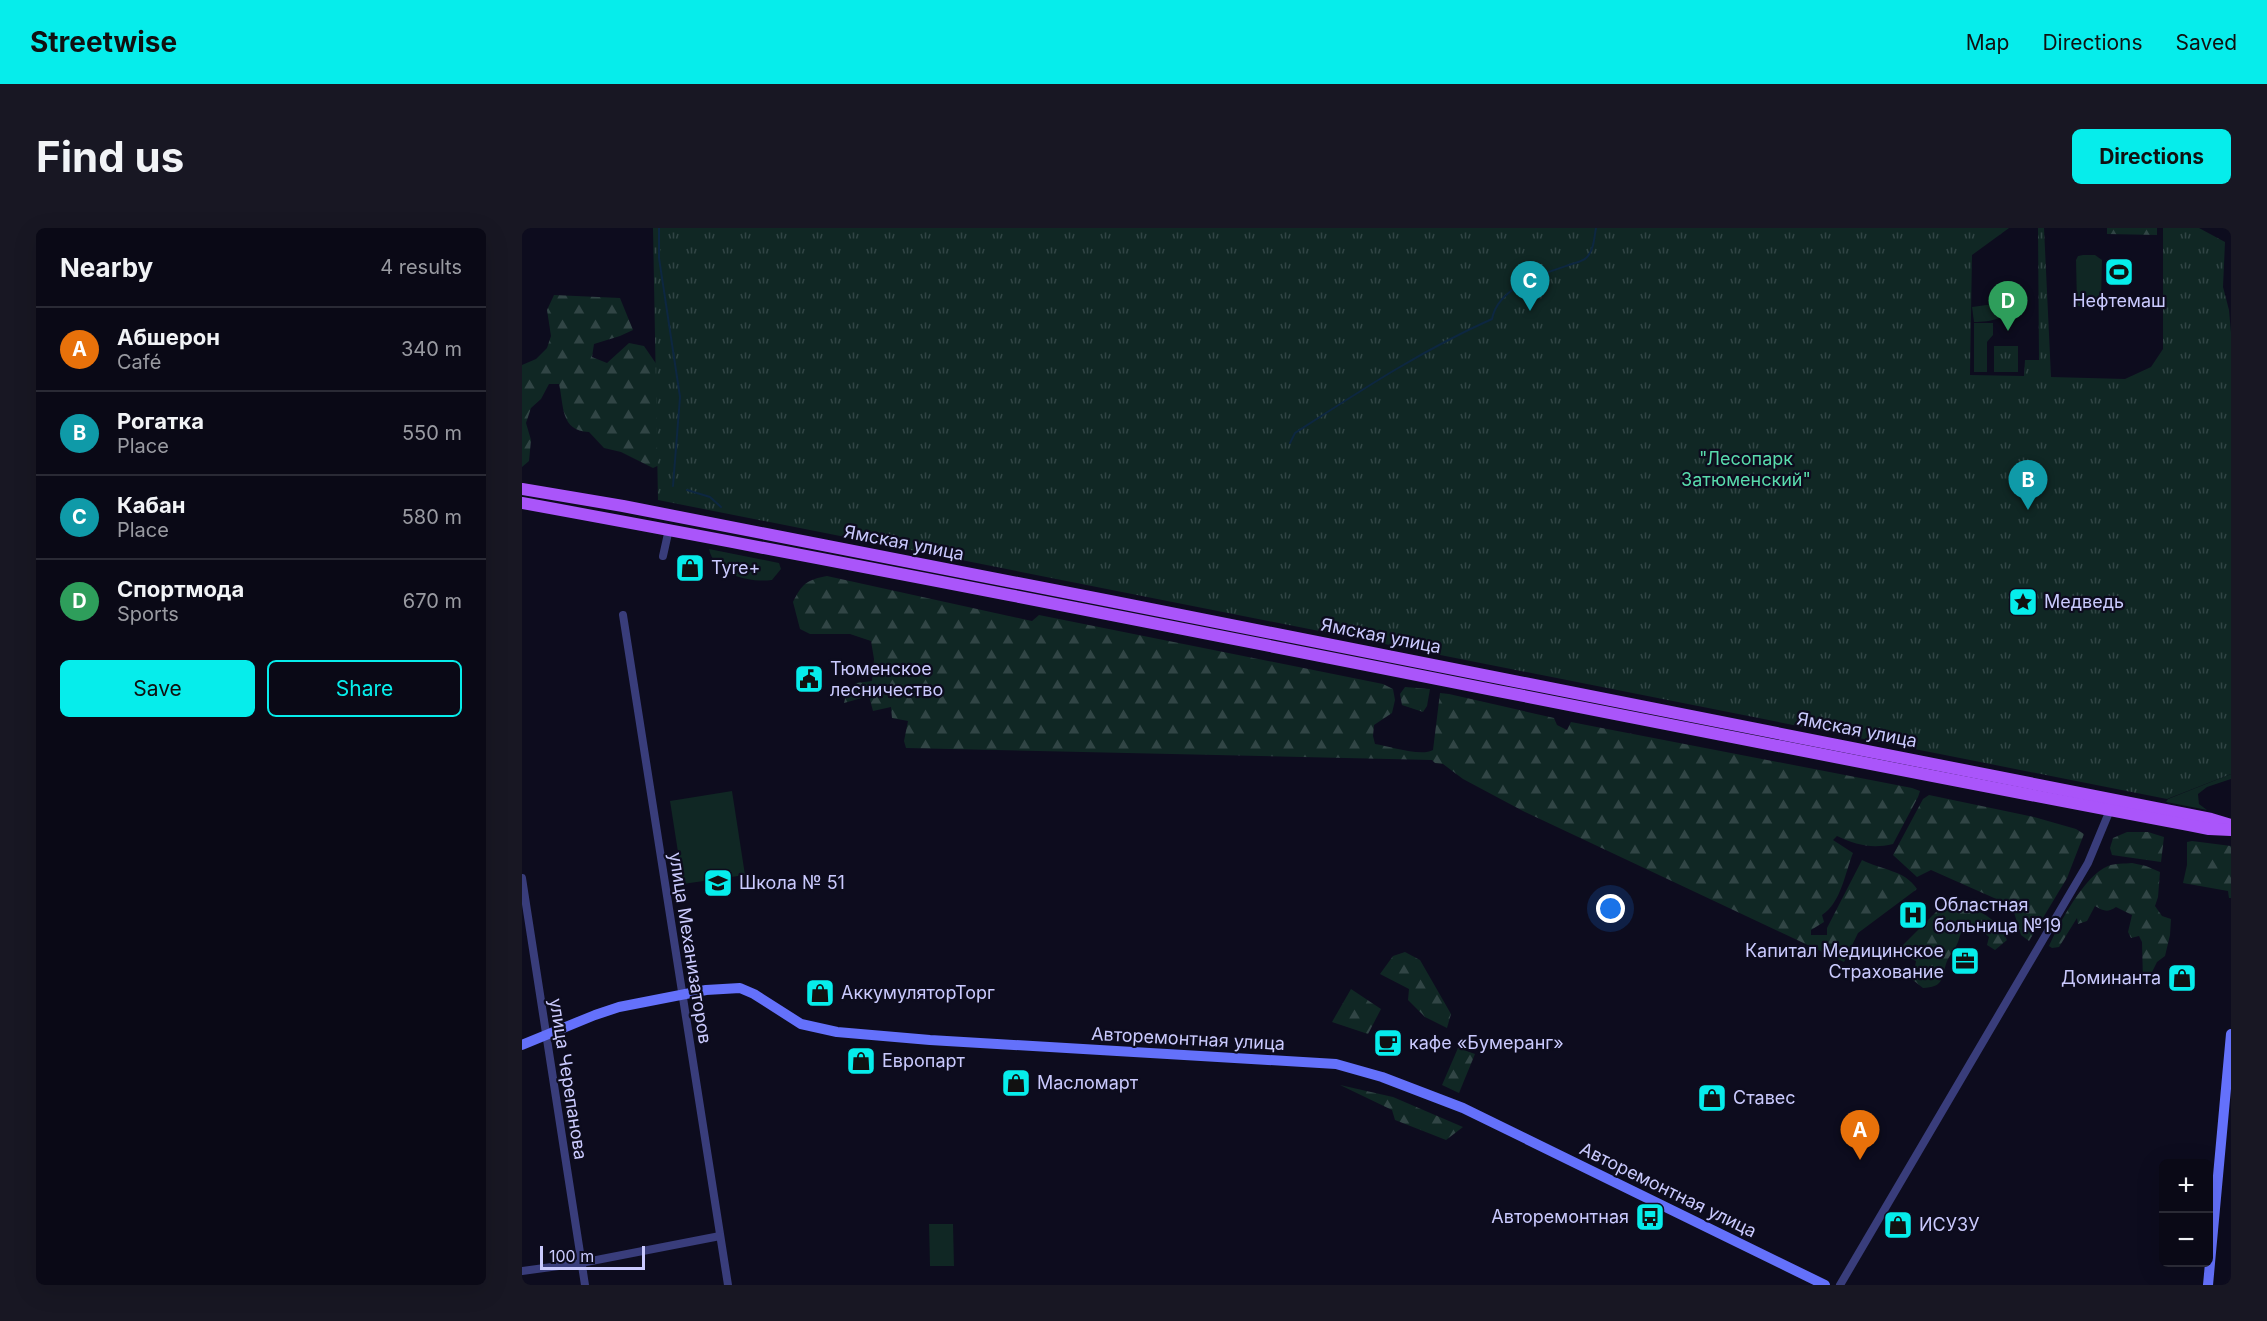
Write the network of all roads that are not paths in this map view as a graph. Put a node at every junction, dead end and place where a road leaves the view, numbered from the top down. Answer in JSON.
{"nodes":[{"id":1,"x":522,"y":489,"type":"edge"},
{"id":2,"x":522,"y":503,"type":"edge"},
{"id":3,"x":669,"y":529,"type":"junction"},
{"id":4,"x":663,"y":556,"type":"dead end"},
{"id":5,"x":623,"y":615,"type":"dead end"},
{"id":6,"x":1704,"y":724,"type":"junction"},
{"id":7,"x":2110,"y":810,"type":"junction"},
{"id":8,"x":2231,"y":825,"type":"edge"},
{"id":9,"x":2231,"y":830,"type":"edge"},
{"id":10,"x":522,"y":878,"type":"edge"},
{"id":11,"x":681,"y":995,"type":"junction"},
{"id":12,"x":2231,"y":1034,"type":"edge"},
{"id":13,"x":547,"y":1035,"type":"junction"},
{"id":14,"x":522,"y":1046,"type":"edge"},
{"id":15,"x":720,"y":1236,"type":"junction"},
{"id":16,"x":581,"y":1263,"type":"junction"},
{"id":17,"x":522,"y":1271,"type":"edge"},
{"id":18,"x":585,"y":1285,"type":"edge"},
{"id":19,"x":728,"y":1285,"type":"edge"},
{"id":20,"x":1825,"y":1285,"type":"edge"},
{"id":21,"x":1840,"y":1285,"type":"edge"},
{"id":22,"x":2208,"y":1285,"type":"edge"}],
"edges":[{"from":1,"to":6,"type":"main road","name":"Ямская улица"},
{"from":2,"to":3,"type":"main road","name":"Ямская улица"},
{"from":3,"to":4,"type":"street"},
{"from":3,"to":6,"type":"main road","name":"Ямская улица"},
{"from":5,"to":11,"type":"street","name":"улица Механизаторов"},
{"from":6,"to":7,"type":"main road","name":"Ямская улица"},
{"from":6,"to":8,"type":"main road","name":"Ямская улица"},
{"from":7,"to":9,"type":"main road","name":"Ямская улица"},
{"from":7,"to":21,"type":"street"},
{"from":10,"to":13,"type":"street","name":"улица Черепанова"},
{"from":11,"to":13,"type":"street","name":"Авторемонтная улица"},
{"from":11,"to":15,"type":"street","name":"улица Механизаторов"},
{"from":11,"to":20,"type":"street","name":"Авторемонтная улица"},
{"from":12,"to":22,"type":"street"},
{"from":13,"to":14,"type":"street","name":"Авторемонтная улица"},
{"from":13,"to":16,"type":"street","name":"улица Черепанова"},
{"from":15,"to":16,"type":"street"},
{"from":15,"to":19,"type":"street","name":"улица Механизаторов"},
{"from":16,"to":17,"type":"street"},
{"from":16,"to":18,"type":"street","name":"улица Черепанова"}]}
